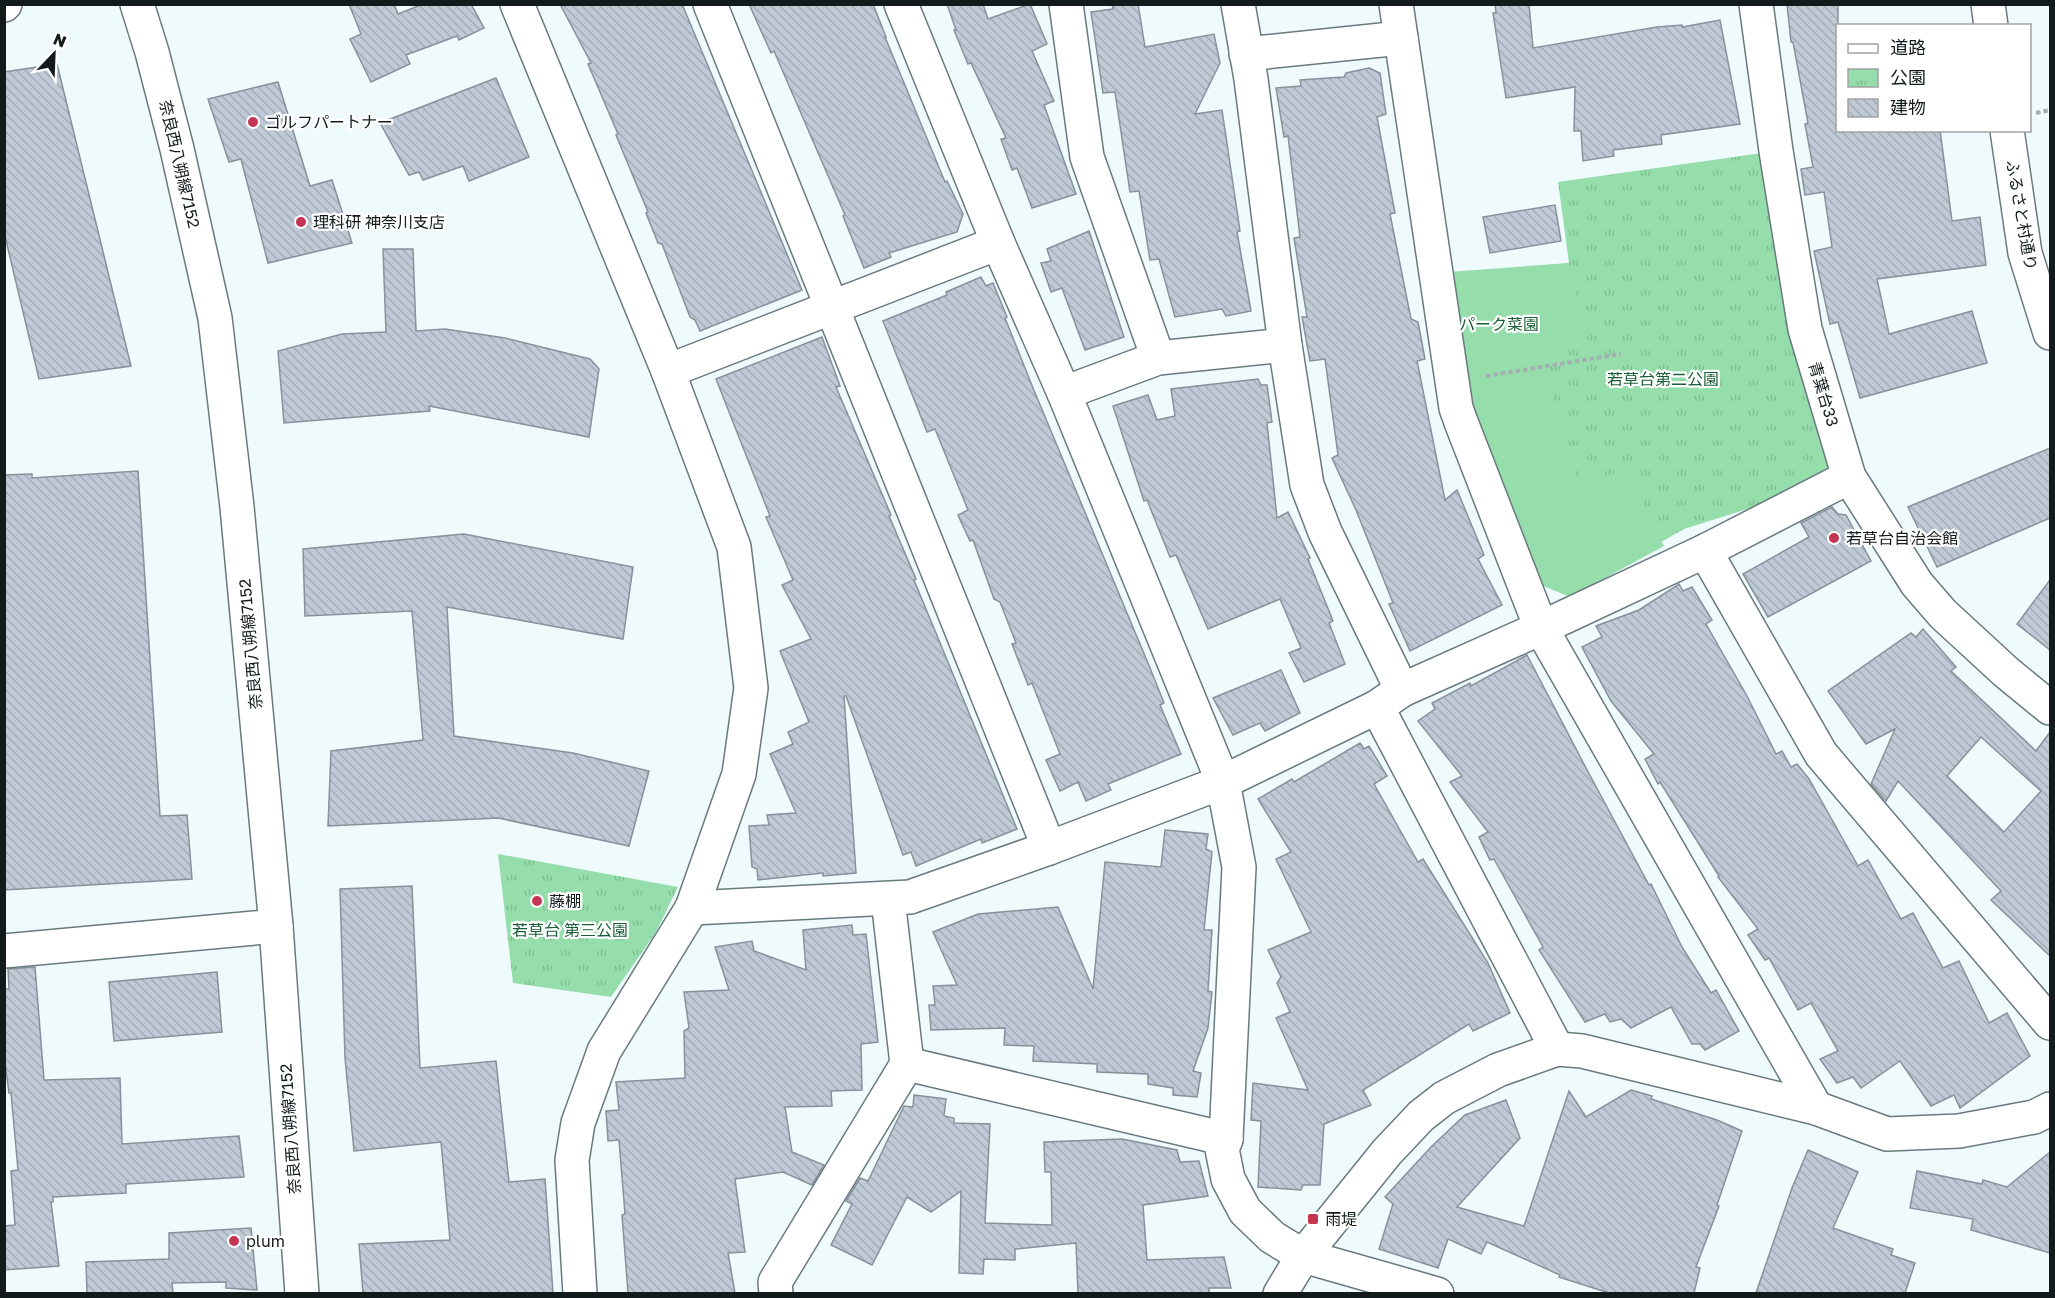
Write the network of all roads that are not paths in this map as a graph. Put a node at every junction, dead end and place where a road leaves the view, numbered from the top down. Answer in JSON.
{"nodes":[{"id":1,"x":137,"y":4,"type":"edge"},
{"id":2,"x":517,"y":4,"type":"edge"},
{"id":3,"x":710,"y":4,"type":"edge"},
{"id":4,"x":901,"y":4,"type":"edge"},
{"id":5,"x":1066,"y":4,"type":"edge"},
{"id":6,"x":1238,"y":4,"type":"edge"},
{"id":7,"x":1756,"y":4,"type":"edge"},
{"id":8,"x":1988,"y":4,"type":"edge"},
{"id":9,"x":1402,"y":5,"type":"edge"},
{"id":10,"x":1991,"y":24,"type":"edge"},
{"id":11,"x":1401,"y":38,"type":"junction"},
{"id":12,"x":1246,"y":54,"type":"junction"},
{"id":13,"x":2007,"y":132,"type":"edge"},
{"id":14,"x":998,"y":243,"type":"junction"},
{"id":15,"x":833,"y":307,"type":"junction"},
{"id":16,"x":2050,"y":333,"type":"edge"},
{"id":17,"x":1285,"y":345,"type":"junction"},
{"id":18,"x":1158,"y":358,"type":"junction"},
{"id":19,"x":668,"y":371,"type":"junction"},
{"id":20,"x":1064,"y":393,"type":"junction"},
{"id":21,"x":1850,"y":477,"type":"junction"},
{"id":22,"x":1705,"y":551,"type":"junction"},
{"id":23,"x":1541,"y":628,"type":"junction"},
{"id":24,"x":1389,"y":698,"type":"junction"},
{"id":25,"x":2050,"y":708,"type":"edge"},
{"id":26,"x":1223,"y":782,"type":"junction"},
{"id":27,"x":1049,"y":848,"type":"junction"},
{"id":28,"x":888,"y":899,"type":"junction"},
{"id":29,"x":692,"y":908,"type":"junction"},
{"id":30,"x":276,"y":926,"type":"junction"},
{"id":31,"x":4,"y":951,"type":"edge"},
{"id":32,"x":2050,"y":1023,"type":"edge"},
{"id":33,"x":1557,"y":1049,"type":"junction"},
{"id":34,"x":907,"y":1064,"type":"junction"},
{"id":35,"x":1816,"y":1108,"type":"junction"},
{"id":36,"x":2050,"y":1109,"type":"edge"},
{"id":37,"x":1226,"y":1139,"type":"junction"},
{"id":38,"x":1303,"y":1256,"type":"junction"},
{"id":39,"x":302,"y":1293,"type":"edge"},
{"id":40,"x":580,"y":1293,"type":"edge"},
{"id":41,"x":776,"y":1293,"type":"edge"},
{"id":42,"x":1280,"y":1293,"type":"edge"},
{"id":43,"x":1437,"y":1293,"type":"edge"}],
"edges":[{"from":1,"to":30,"type":"street","name":"奈良西八朔線7152"},
{"from":2,"to":19,"type":"street"},
{"from":3,"to":15,"type":"street"},
{"from":4,"to":14,"type":"street"},
{"from":5,"to":18,"type":"street"},
{"from":6,"to":12,"type":"street"},
{"from":7,"to":21,"type":"street","name":"青葉台33"},
{"from":8,"to":10,"type":"street"},
{"from":9,"to":11,"type":"street"},
{"from":11,"to":12,"type":"street"},
{"from":11,"to":23,"type":"street"},
{"from":12,"to":17,"type":"street"},
{"from":13,"to":16,"type":"street","name":"ふるさと村通り"},
{"from":14,"to":15,"type":"street"},
{"from":14,"to":20,"type":"street"},
{"from":15,"to":19,"type":"street"},
{"from":15,"to":27,"type":"street"},
{"from":17,"to":18,"type":"street"},
{"from":17,"to":24,"type":"street"},
{"from":18,"to":20,"type":"street"},
{"from":19,"to":29,"type":"street"},
{"from":20,"to":26,"type":"street"},
{"from":21,"to":22,"type":"street"},
{"from":21,"to":25,"type":"street","name":"青葉台33"},
{"from":22,"to":23,"type":"street"},
{"from":22,"to":32,"type":"street"},
{"from":23,"to":24,"type":"street"},
{"from":23,"to":35,"type":"street"},
{"from":24,"to":26,"type":"street"},
{"from":24,"to":33,"type":"street"},
{"from":26,"to":27,"type":"street"},
{"from":26,"to":37,"type":"street"},
{"from":27,"to":28,"type":"street"},
{"from":28,"to":29,"type":"street"},
{"from":28,"to":34,"type":"street"},
{"from":29,"to":40,"type":"street"},
{"from":30,"to":31,"type":"street"},
{"from":30,"to":39,"type":"street","name":"奈良西八朔線7152"},
{"from":33,"to":35,"type":"street"},
{"from":33,"to":38,"type":"street"},
{"from":34,"to":37,"type":"street"},
{"from":34,"to":41,"type":"street"},
{"from":35,"to":36,"type":"street"},
{"from":37,"to":38,"type":"street"},
{"from":38,"to":42,"type":"street"},
{"from":38,"to":43,"type":"street"}]}
